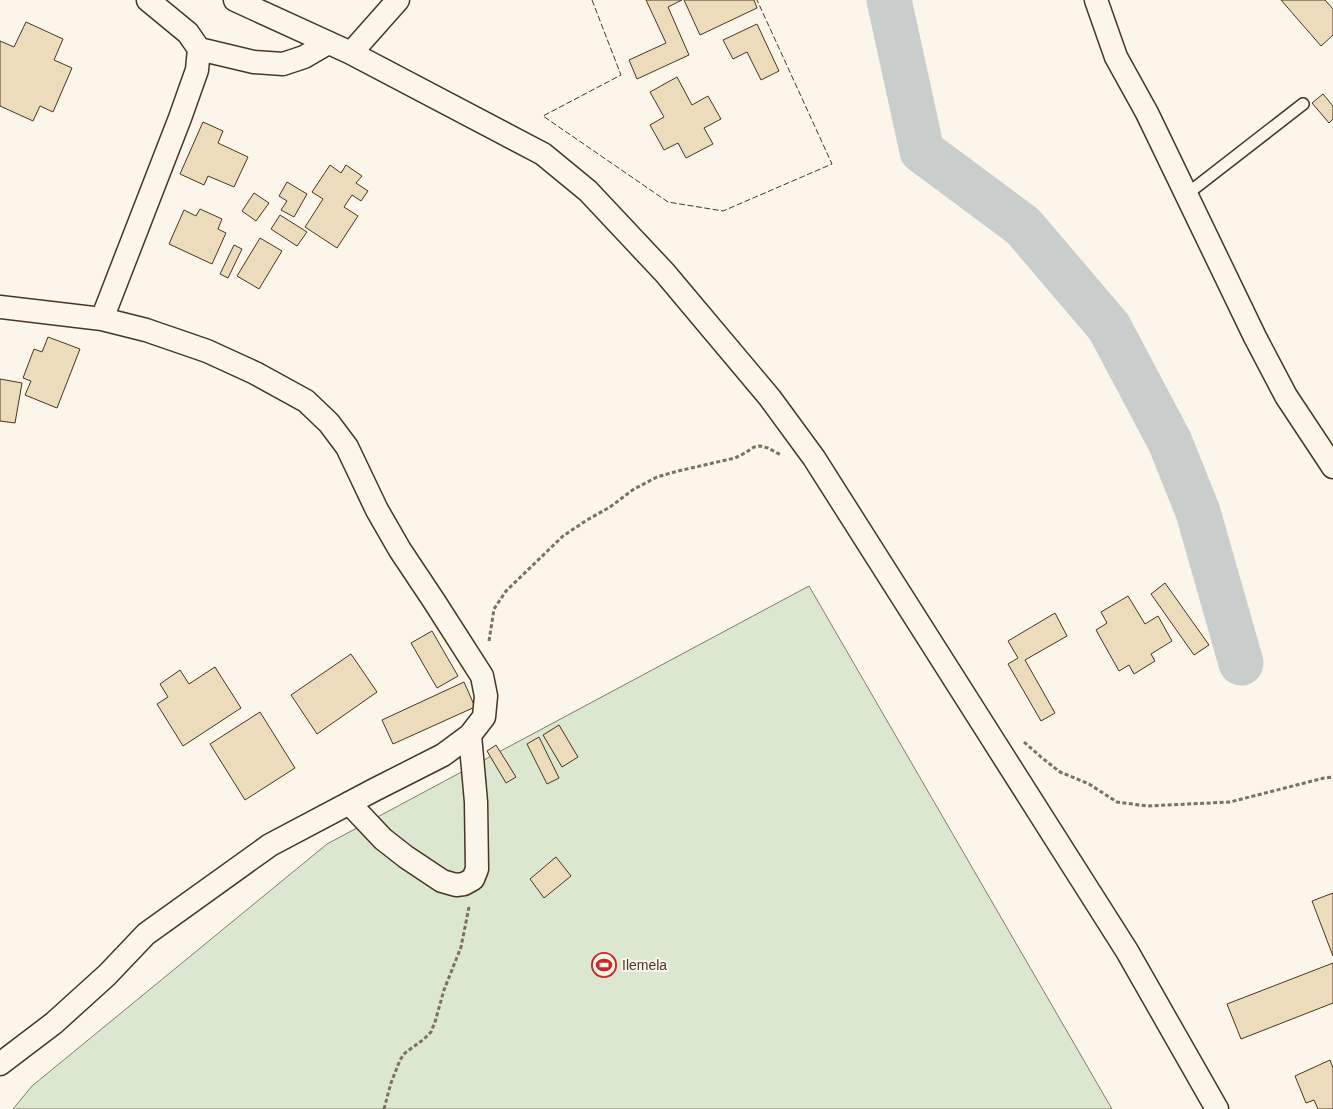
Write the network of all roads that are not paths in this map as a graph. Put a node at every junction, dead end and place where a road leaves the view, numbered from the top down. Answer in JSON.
{"nodes":[{"id":1,"x":148,"y":0,"type":"edge"},
{"id":2,"x":235,"y":0,"type":"edge"},
{"id":3,"x":398,"y":0,"type":"edge"},
{"id":4,"x":1096,"y":0,"type":"edge"},
{"id":5,"x":328,"y":43,"type":"junction"},
{"id":6,"x":199,"y":49,"type":"junction"},
{"id":7,"x":351,"y":53,"type":"junction"},
{"id":8,"x":1303,"y":104,"type":"dead end"},
{"id":9,"x":1187,"y":194,"type":"junction"},
{"id":10,"x":0,"y":306,"type":"edge"},
{"id":11,"x":102,"y":318,"type":"junction"},
{"id":12,"x":1333,"y":467,"type":"edge"},
{"id":13,"x":470,"y":735,"type":"junction"},
{"id":14,"x":349,"y":803,"type":"junction"},
{"id":15,"x":0,"y":1064,"type":"edge"},
{"id":16,"x":1217,"y":1109,"type":"edge"}],
"edges":[{"from":1,"to":6,"type":"street"},
{"from":2,"to":5,"type":"street"},
{"from":3,"to":7,"type":"street"},
{"from":4,"to":9,"type":"street"},
{"from":5,"to":6,"type":"street"},
{"from":5,"to":7,"type":"street"},
{"from":6,"to":11,"type":"street"},
{"from":7,"to":16,"type":"street"},
{"from":8,"to":9,"type":"lane"},
{"from":9,"to":12,"type":"street"},
{"from":10,"to":11,"type":"street"},
{"from":11,"to":13,"type":"street"},
{"from":13,"to":14,"type":"street"},
{"from":13,"to":14,"type":"street"},
{"from":14,"to":15,"type":"street"}]}
